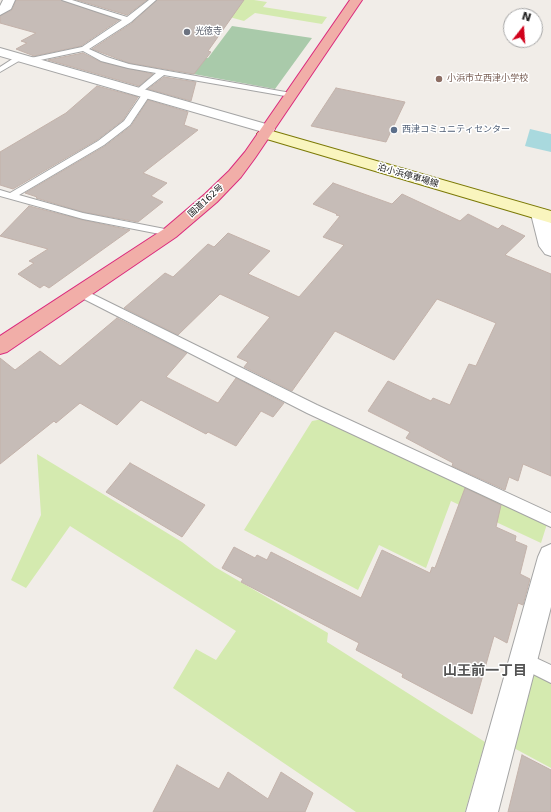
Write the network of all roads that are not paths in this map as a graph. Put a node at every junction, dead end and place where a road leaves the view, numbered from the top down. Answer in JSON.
{"nodes":[{"id":1,"x":9,"y":0,"type":"edge"},
{"id":2,"x":65,"y":0,"type":"edge"},
{"id":3,"x":153,"y":0,"type":"edge"},
{"id":4,"x":356,"y":0,"type":"edge"},
{"id":5,"x":0,"y":11,"type":"edge"},
{"id":6,"x":128,"y":20,"type":"junction"},
{"id":7,"x":84,"y":49,"type":"junction"},
{"id":8,"x":0,"y":52,"type":"edge"},
{"id":9,"x":24,"y":59,"type":"junction"},
{"id":10,"x":0,"y":70,"type":"edge"},
{"id":11,"x":163,"y":71,"type":"junction"},
{"id":12,"x":142,"y":94,"type":"junction"},
{"id":13,"x":291,"y":95,"type":"junction"},
{"id":14,"x":267,"y":131,"type":"junction"},
{"id":15,"x":0,"y":193,"type":"edge"},
{"id":16,"x":11,"y":196,"type":"junction"},
{"id":17,"x":546,"y":216,"type":"edge"},
{"id":18,"x":170,"y":233,"type":"junction"},
{"id":19,"x":551,"y":250,"type":"edge"},
{"id":20,"x":82,"y":293,"type":"junction"},
{"id":21,"x":0,"y":346,"type":"edge"},
{"id":22,"x":551,"y":520,"type":"edge"},
{"id":23,"x":551,"y":557,"type":"edge"},
{"id":24,"x":523,"y":660,"type":"junction"},
{"id":25,"x":551,"y":674,"type":"edge"},
{"id":26,"x":482,"y":812,"type":"edge"}],
"edges":[{"from":1,"to":5,"type":"street"},
{"from":2,"to":6,"type":"lane"},
{"from":3,"to":6,"type":"lane"},
{"from":4,"to":13,"type":"highway","name":"国道162号"},
{"from":6,"to":7,"type":"lane"},
{"from":7,"to":9,"type":"lane"},
{"from":7,"to":11,"type":"lane"},
{"from":8,"to":9,"type":"street"},
{"from":9,"to":10,"type":"lane"},
{"from":9,"to":12,"type":"street"},
{"from":11,"to":12,"type":"lane"},
{"from":11,"to":13,"type":"lane"},
{"from":12,"to":14,"type":"street"},
{"from":12,"to":16,"type":"lane"},
{"from":13,"to":14,"type":"highway","name":"国道162号"},
{"from":14,"to":17,"type":"main road","name":"泊小浜停車場線"},
{"from":14,"to":18,"type":"highway","name":"国道162号"},
{"from":15,"to":16,"type":"lane"},
{"from":16,"to":18,"type":"lane"},
{"from":17,"to":19,"type":"street"},
{"from":18,"to":20,"type":"highway","name":"国道162号"},
{"from":20,"to":21,"type":"highway","name":"国道162号"},
{"from":20,"to":22,"type":"lane"},
{"from":23,"to":24,"type":"street"},
{"from":24,"to":25,"type":"lane"},
{"from":24,"to":26,"type":"street"}]}
